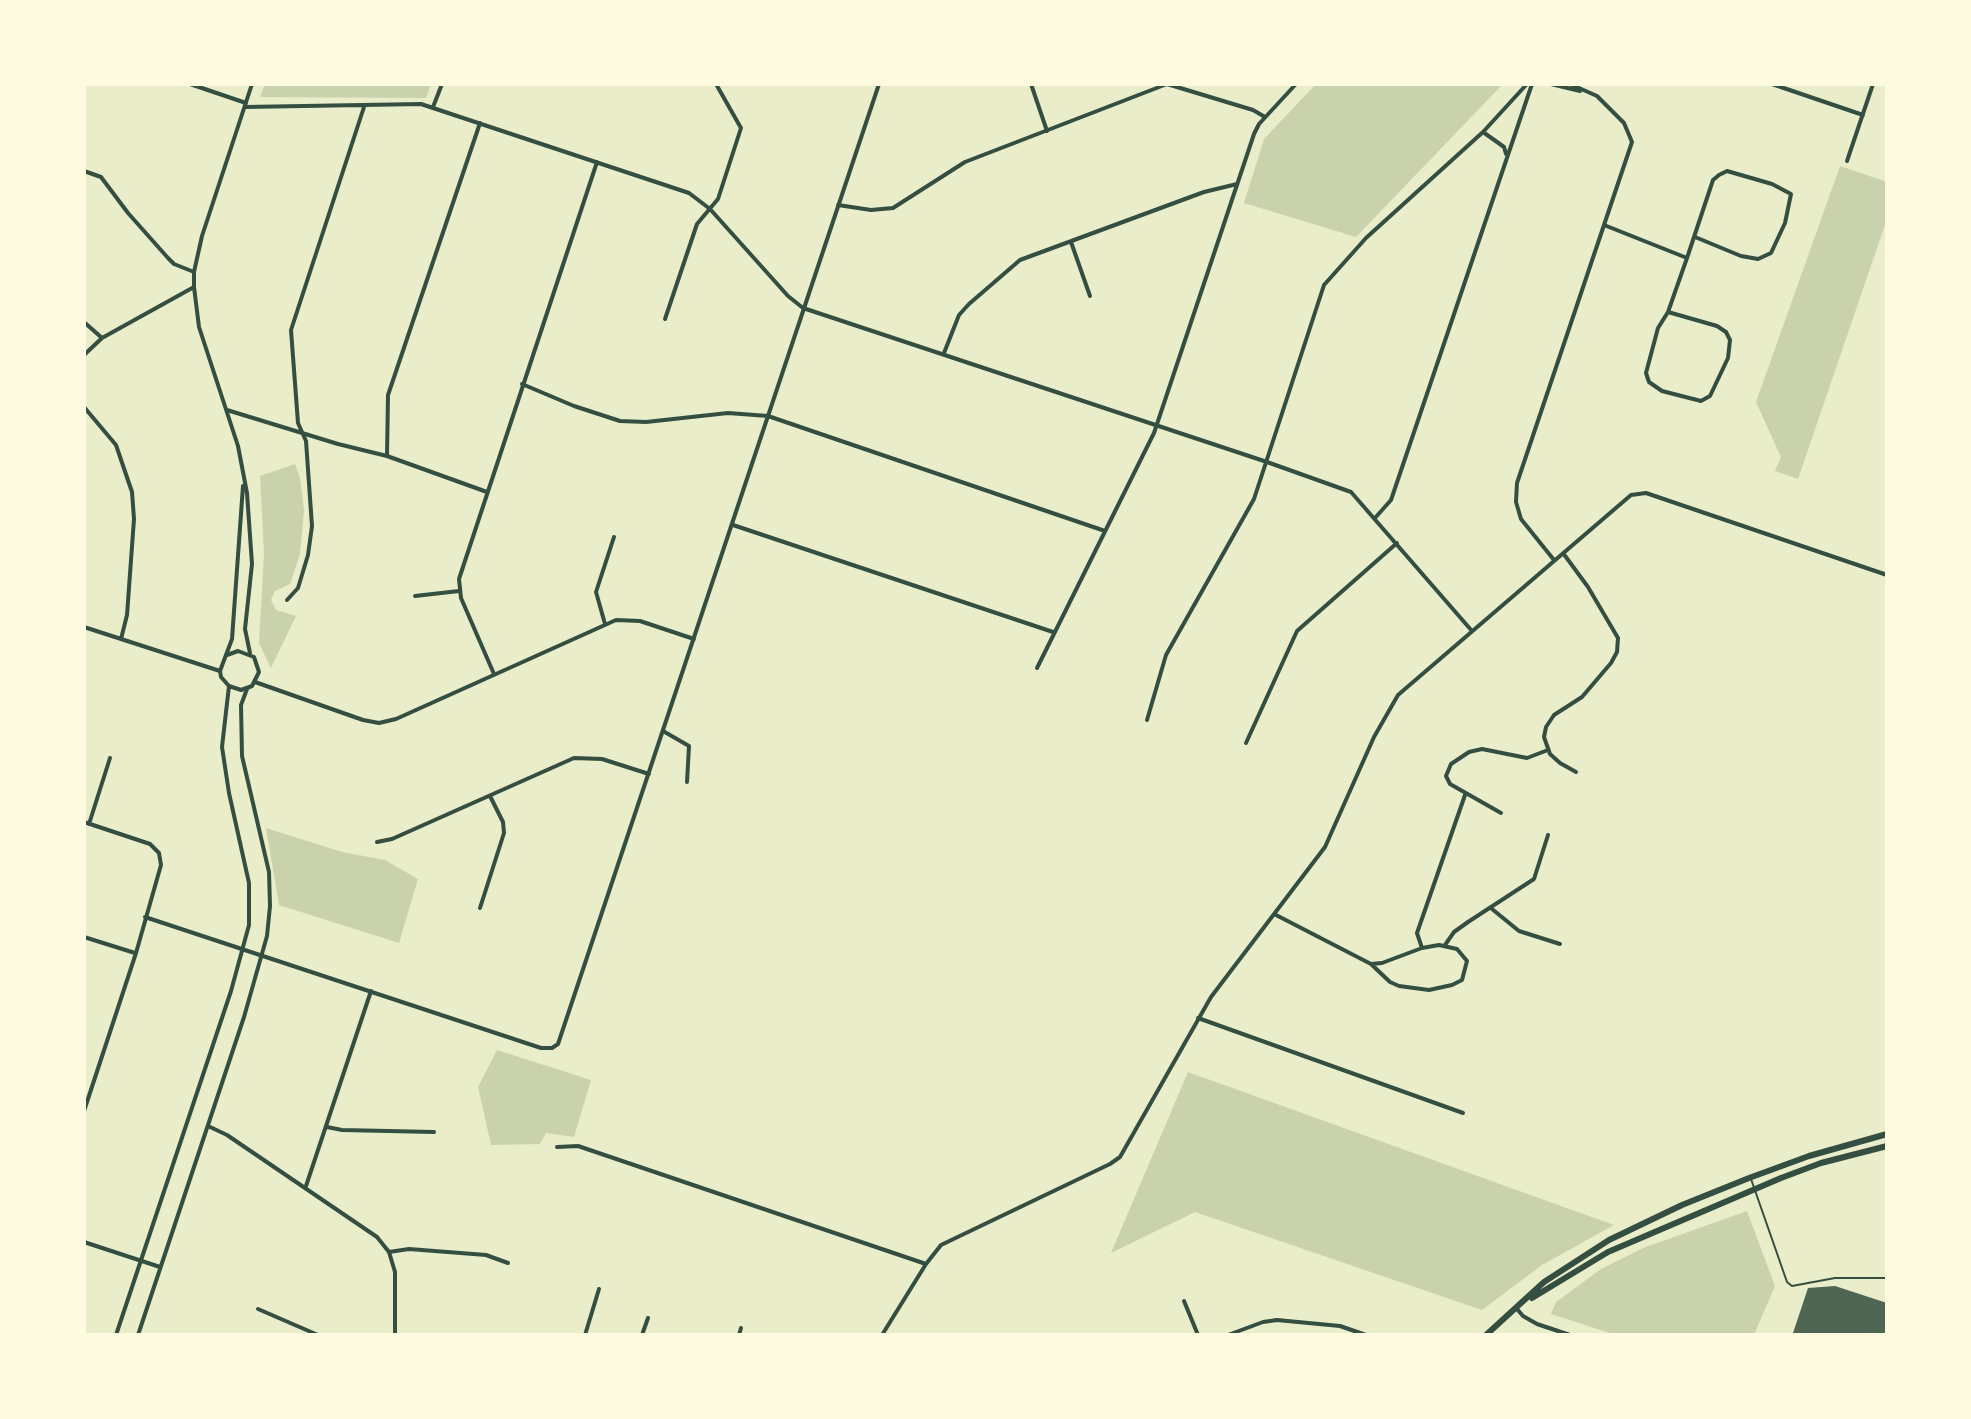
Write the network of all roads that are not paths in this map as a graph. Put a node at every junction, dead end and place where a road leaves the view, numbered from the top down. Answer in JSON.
{"nodes":[{"id":1,"x":190,"y":84,"type":"edge"},
{"id":2,"x":252,"y":84,"type":"edge"},
{"id":3,"x":442,"y":84,"type":"edge"},
{"id":4,"x":716,"y":84,"type":"edge"},
{"id":5,"x":879,"y":84,"type":"edge"},
{"id":6,"x":1031,"y":84,"type":"edge"},
{"id":7,"x":1296,"y":84,"type":"edge"},
{"id":8,"x":1530,"y":84,"type":"edge"},
{"id":9,"x":1551,"y":84,"type":"edge"},
{"id":10,"x":1570,"y":84,"type":"edge"},
{"id":11,"x":1772,"y":84,"type":"edge"},
{"id":12,"x":1873,"y":84,"type":"edge"},
{"id":13,"x":1590,"y":93,"type":"junction"},
{"id":14,"x":246,"y":105,"type":"junction"},
{"id":15,"x":365,"y":105,"type":"junction"},
{"id":16,"x":433,"y":107,"type":"junction"},
{"id":17,"x":1863,"y":115,"type":"junction"},
{"id":18,"x":1265,"y":117,"type":"junction"},
{"id":19,"x":480,"y":123,"type":"junction"},
{"id":20,"x":1047,"y":131,"type":"junction"},
{"id":21,"x":1483,"y":132,"type":"junction"},
{"id":22,"x":1506,"y":157,"type":"junction"},
{"id":23,"x":1847,"y":161,"type":"dead end"},
{"id":24,"x":597,"y":162,"type":"junction"},
{"id":25,"x":84,"y":171,"type":"edge"},
{"id":26,"x":1237,"y":184,"type":"junction"},
{"id":27,"x":838,"y":205,"type":"junction"},
{"id":28,"x":710,"y":209,"type":"junction"},
{"id":29,"x":1604,"y":225,"type":"junction"},
{"id":30,"x":1695,"y":237,"type":"junction"},
{"id":31,"x":1071,"y":242,"type":"junction"},
{"id":32,"x":1687,"y":258,"type":"junction"},
{"id":33,"x":194,"y":272,"type":"junction"},
{"id":34,"x":194,"y":287,"type":"junction"},
{"id":35,"x":1090,"y":296,"type":"dead end"},
{"id":36,"x":803,"y":308,"type":"junction"},
{"id":37,"x":1668,"y":312,"type":"junction"},
{"id":38,"x":665,"y":319,"type":"dead end"},
{"id":39,"x":84,"y":322,"type":"edge"},
{"id":40,"x":102,"y":338,"type":"junction"},
{"id":41,"x":944,"y":354,"type":"junction"},
{"id":42,"x":84,"y":355,"type":"edge"},
{"id":43,"x":522,"y":384,"type":"junction"},
{"id":44,"x":84,"y":407,"type":"edge"},
{"id":45,"x":227,"y":410,"type":"junction"},
{"id":46,"x":768,"y":416,"type":"junction"},
{"id":47,"x":1156,"y":425,"type":"junction"},
{"id":48,"x":302,"y":433,"type":"junction"},
{"id":49,"x":387,"y":456,"type":"junction"},
{"id":50,"x":1267,"y":462,"type":"junction"},
{"id":51,"x":244,"y":484,"type":"junction"},
{"id":52,"x":487,"y":492,"type":"junction"},
{"id":53,"x":1375,"y":518,"type":"junction"},
{"id":54,"x":732,"y":525,"type":"junction"},
{"id":55,"x":1105,"y":531,"type":"junction"},
{"id":56,"x":614,"y":537,"type":"dead end"},
{"id":57,"x":1397,"y":543,"type":"junction"},
{"id":58,"x":1563,"y":553,"type":"junction"},
{"id":59,"x":1554,"y":560,"type":"junction"},
{"id":60,"x":1887,"y":575,"type":"edge"},
{"id":61,"x":459,"y":591,"type":"junction"},
{"id":62,"x":415,"y":596,"type":"dead end"},
{"id":63,"x":287,"y":600,"type":"dead end"},
{"id":64,"x":605,"y":624,"type":"junction"},
{"id":65,"x":84,"y":627,"type":"edge"},
{"id":66,"x":1472,"y":631,"type":"junction"},
{"id":67,"x":1053,"y":632,"type":"junction"},
{"id":68,"x":121,"y":639,"type":"junction"},
{"id":69,"x":694,"y":639,"type":"junction"},
{"id":70,"x":250,"y":653,"type":"junction"},
{"id":71,"x":227,"y":655,"type":"junction"},
{"id":72,"x":1037,"y":668,"type":"dead end"},
{"id":73,"x":220,"y":671,"type":"junction"},
{"id":74,"x":494,"y":674,"type":"junction"},
{"id":75,"x":255,"y":682,"type":"junction"},
{"id":76,"x":229,"y":686,"type":"junction"},
{"id":77,"x":247,"y":689,"type":"junction"},
{"id":78,"x":1147,"y":720,"type":"dead end"},
{"id":79,"x":663,"y":731,"type":"junction"},
{"id":80,"x":1246,"y":743,"type":"dead end"},
{"id":81,"x":1549,"y":749,"type":"junction"},
{"id":82,"x":110,"y":758,"type":"dead end"},
{"id":83,"x":1576,"y":772,"type":"dead end"},
{"id":84,"x":649,"y":774,"type":"junction"},
{"id":85,"x":687,"y":782,"type":"dead end"},
{"id":86,"x":1465,"y":794,"type":"junction"},
{"id":87,"x":490,"y":796,"type":"junction"},
{"id":88,"x":1501,"y":813,"type":"dead end"},
{"id":89,"x":86,"y":823,"type":"edge"},
{"id":90,"x":1548,"y":835,"type":"dead end"},
{"id":91,"x":377,"y":842,"type":"dead end"},
{"id":92,"x":480,"y":908,"type":"dead end"},
{"id":93,"x":1492,"y":909,"type":"junction"},
{"id":94,"x":1275,"y":914,"type":"junction"},
{"id":95,"x":145,"y":917,"type":"junction"},
{"id":96,"x":84,"y":937,"type":"edge"},
{"id":97,"x":1560,"y":944,"type":"dead end"},
{"id":98,"x":1445,"y":945,"type":"junction"},
{"id":99,"x":1422,"y":948,"type":"junction"},
{"id":100,"x":244,"y":949,"type":"junction"},
{"id":101,"x":136,"y":953,"type":"junction"},
{"id":102,"x":263,"y":956,"type":"junction"},
{"id":103,"x":1371,"y":964,"type":"junction"},
{"id":104,"x":371,"y":991,"type":"junction"},
{"id":105,"x":1198,"y":1018,"type":"junction"},
{"id":106,"x":84,"y":1111,"type":"edge"},
{"id":107,"x":1463,"y":1113,"type":"dead end"},
{"id":108,"x":208,"y":1125,"type":"junction"},
{"id":109,"x":327,"y":1127,"type":"junction"},
{"id":110,"x":434,"y":1132,"type":"dead end"},
{"id":111,"x":1887,"y":1134,"type":"edge"},
{"id":112,"x":1887,"y":1146,"type":"edge"},
{"id":113,"x":557,"y":1147,"type":"dead end"},
{"id":114,"x":1751,"y":1178,"type":"junction"},
{"id":115,"x":305,"y":1187,"type":"junction"},
{"id":116,"x":1756,"y":1188,"type":"junction"},
{"id":117,"x":84,"y":1242,"type":"edge"},
{"id":118,"x":389,"y":1252,"type":"junction"},
{"id":119,"x":141,"y":1260,"type":"junction"},
{"id":120,"x":508,"y":1263,"type":"dead end"},
{"id":121,"x":926,"y":1264,"type":"junction"},
{"id":122,"x":160,"y":1267,"type":"junction"},
{"id":123,"x":1887,"y":1278,"type":"edge"},
{"id":124,"x":599,"y":1289,"type":"dead end"},
{"id":125,"x":1184,"y":1301,"type":"dead end"},
{"id":126,"x":1525,"y":1301,"type":"junction"},
{"id":127,"x":258,"y":1309,"type":"dead end"},
{"id":128,"x":1517,"y":1309,"type":"junction"},
{"id":129,"x":648,"y":1318,"type":"dead end"},
{"id":130,"x":741,"y":1328,"type":"dead end"},
{"id":131,"x":116,"y":1335,"type":"edge"},
{"id":132,"x":138,"y":1335,"type":"edge"},
{"id":133,"x":318,"y":1335,"type":"edge"},
{"id":134,"x":395,"y":1335,"type":"edge"},
{"id":135,"x":585,"y":1335,"type":"edge"},
{"id":136,"x":642,"y":1335,"type":"edge"},
{"id":137,"x":739,"y":1335,"type":"edge"},
{"id":138,"x":882,"y":1335,"type":"edge"},
{"id":139,"x":1198,"y":1335,"type":"edge"},
{"id":140,"x":1228,"y":1335,"type":"edge"},
{"id":141,"x":1366,"y":1335,"type":"edge"},
{"id":142,"x":1486,"y":1335,"type":"edge"},
{"id":143,"x":1570,"y":1335,"type":"edge"}],
"edges":[{"from":1,"to":14,"type":"street"},
{"from":2,"to":14,"type":"street"},
{"from":3,"to":16,"type":"street"},
{"from":4,"to":28,"type":"street"},
{"from":5,"to":27,"type":"street"},
{"from":6,"to":20,"type":"street"},
{"from":7,"to":18,"type":"street"},
{"from":8,"to":21,"type":"street"},
{"from":8,"to":22,"type":"street"},
{"from":9,"to":13,"type":"street"},
{"from":10,"to":13,"type":"street"},
{"from":11,"to":17,"type":"street"},
{"from":12,"to":17,"type":"street"},
{"from":13,"to":29,"type":"street"},
{"from":14,"to":15,"type":"street"},
{"from":14,"to":33,"type":"street"},
{"from":15,"to":16,"type":"street"},
{"from":15,"to":48,"type":"street"},
{"from":16,"to":19,"type":"street"},
{"from":17,"to":23,"type":"street"},
{"from":18,"to":20,"type":"street"},
{"from":18,"to":26,"type":"street"},
{"from":19,"to":24,"type":"street"},
{"from":19,"to":49,"type":"street"},
{"from":20,"to":27,"type":"street"},
{"from":21,"to":22,"type":"street"},
{"from":21,"to":50,"type":"street"},
{"from":22,"to":53,"type":"street"},
{"from":24,"to":28,"type":"street"},
{"from":24,"to":43,"type":"street"},
{"from":25,"to":33,"type":"street"},
{"from":26,"to":31,"type":"street"},
{"from":26,"to":47,"type":"street"},
{"from":27,"to":36,"type":"street"},
{"from":28,"to":36,"type":"street"},
{"from":28,"to":38,"type":"street"},
{"from":29,"to":32,"type":"street"},
{"from":29,"to":59,"type":"street"},
{"from":30,"to":30,"type":"street"},
{"from":30,"to":32,"type":"street"},
{"from":31,"to":35,"type":"street"},
{"from":31,"to":41,"type":"street"},
{"from":32,"to":37,"type":"street"},
{"from":33,"to":34,"type":"street"},
{"from":34,"to":40,"type":"street"},
{"from":34,"to":45,"type":"street"},
{"from":36,"to":41,"type":"street"},
{"from":36,"to":46,"type":"street"},
{"from":37,"to":37,"type":"street"},
{"from":39,"to":40,"type":"street"},
{"from":40,"to":42,"type":"street"},
{"from":41,"to":47,"type":"street"},
{"from":43,"to":46,"type":"street"},
{"from":43,"to":52,"type":"street"},
{"from":44,"to":68,"type":"street"},
{"from":45,"to":48,"type":"street"},
{"from":45,"to":51,"type":"street"},
{"from":46,"to":54,"type":"street"},
{"from":46,"to":55,"type":"street"},
{"from":47,"to":50,"type":"street"},
{"from":47,"to":55,"type":"street"},
{"from":48,"to":49,"type":"street"},
{"from":48,"to":63,"type":"street"},
{"from":49,"to":52,"type":"street"},
{"from":50,"to":53,"type":"street"},
{"from":50,"to":78,"type":"street"},
{"from":51,"to":70,"type":"street"},
{"from":51,"to":71,"type":"street"},
{"from":52,"to":61,"type":"street"},
{"from":53,"to":57,"type":"street"},
{"from":54,"to":67,"type":"street"},
{"from":54,"to":69,"type":"street"},
{"from":55,"to":67,"type":"street"},
{"from":56,"to":64,"type":"street"},
{"from":57,"to":66,"type":"street"},
{"from":57,"to":80,"type":"street"},
{"from":58,"to":59,"type":"street"},
{"from":58,"to":60,"type":"street"},
{"from":58,"to":81,"type":"street"},
{"from":59,"to":66,"type":"street"},
{"from":61,"to":62,"type":"street"},
{"from":61,"to":74,"type":"street"},
{"from":64,"to":69,"type":"street"},
{"from":64,"to":74,"type":"street"},
{"from":65,"to":68,"type":"street"},
{"from":66,"to":94,"type":"street"},
{"from":67,"to":72,"type":"street"},
{"from":68,"to":73,"type":"street"},
{"from":69,"to":79,"type":"street"},
{"from":70,"to":71,"type":"street"},
{"from":70,"to":75,"type":"street"},
{"from":71,"to":73,"type":"street"},
{"from":73,"to":76,"type":"street"},
{"from":74,"to":75,"type":"street"},
{"from":75,"to":77,"type":"street"},
{"from":76,"to":77,"type":"street"},
{"from":76,"to":100,"type":"street"},
{"from":77,"to":102,"type":"street"},
{"from":79,"to":84,"type":"street"},
{"from":79,"to":85,"type":"street"},
{"from":81,"to":83,"type":"street"},
{"from":81,"to":86,"type":"street"},
{"from":82,"to":89,"type":"street"},
{"from":84,"to":87,"type":"street"},
{"from":84,"to":104,"type":"street"},
{"from":86,"to":88,"type":"street"},
{"from":86,"to":99,"type":"street"},
{"from":87,"to":91,"type":"street"},
{"from":87,"to":92,"type":"street"},
{"from":89,"to":95,"type":"street"},
{"from":90,"to":93,"type":"street"},
{"from":93,"to":97,"type":"street"},
{"from":93,"to":98,"type":"street"},
{"from":94,"to":103,"type":"street"},
{"from":94,"to":105,"type":"street"},
{"from":95,"to":100,"type":"street"},
{"from":95,"to":101,"type":"street"},
{"from":96,"to":101,"type":"street"},
{"from":98,"to":99,"type":"street"},
{"from":98,"to":103,"type":"street"},
{"from":99,"to":103,"type":"street"},
{"from":100,"to":102,"type":"street"},
{"from":100,"to":119,"type":"street"},
{"from":101,"to":106,"type":"street"},
{"from":102,"to":104,"type":"street"},
{"from":102,"to":108,"type":"street"},
{"from":104,"to":109,"type":"street"},
{"from":105,"to":107,"type":"street"},
{"from":105,"to":121,"type":"street"},
{"from":108,"to":115,"type":"street"},
{"from":108,"to":122,"type":"street"},
{"from":109,"to":110,"type":"street"},
{"from":109,"to":115,"type":"street"},
{"from":111,"to":114,"type":"main road"},
{"from":112,"to":116,"type":"main road"},
{"from":113,"to":121,"type":"street"},
{"from":114,"to":116,"type":"lane"},
{"from":114,"to":126,"type":"main road"},
{"from":115,"to":118,"type":"street"},
{"from":116,"to":123,"type":"lane"},
{"from":116,"to":126,"type":"main road"},
{"from":117,"to":119,"type":"street"},
{"from":118,"to":120,"type":"street"},
{"from":118,"to":134,"type":"street"},
{"from":119,"to":122,"type":"street"},
{"from":119,"to":131,"type":"street"},
{"from":121,"to":138,"type":"street"},
{"from":122,"to":132,"type":"street"},
{"from":124,"to":135,"type":"street"},
{"from":125,"to":139,"type":"street"},
{"from":126,"to":128,"type":"main road"},
{"from":127,"to":133,"type":"street"},
{"from":128,"to":142,"type":"main road"},
{"from":128,"to":143,"type":"street"},
{"from":129,"to":136,"type":"street"},
{"from":130,"to":137,"type":"street"},
{"from":140,"to":141,"type":"street"}]}
